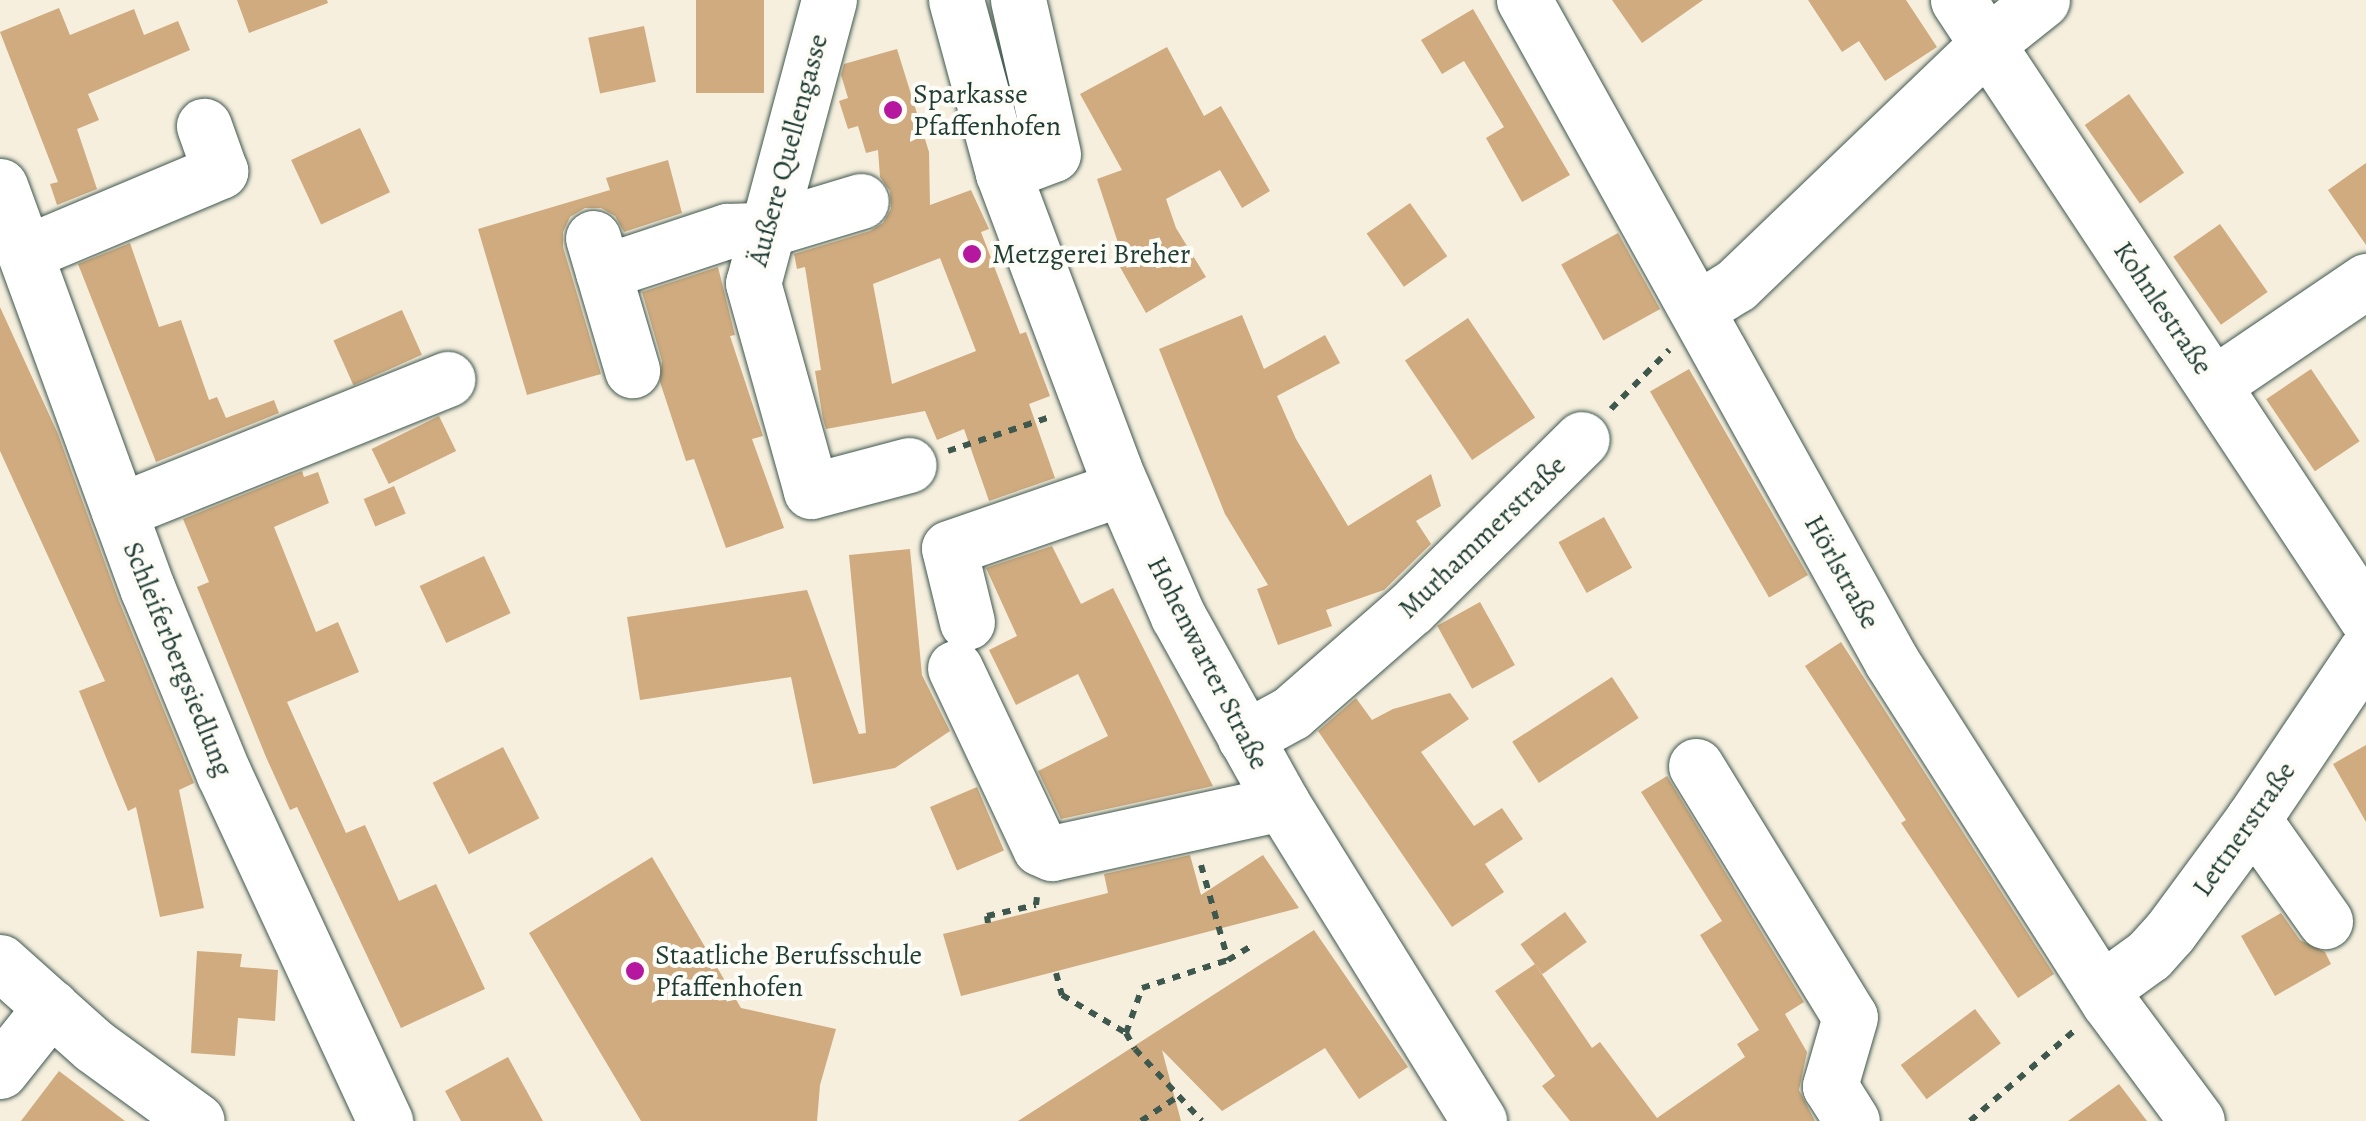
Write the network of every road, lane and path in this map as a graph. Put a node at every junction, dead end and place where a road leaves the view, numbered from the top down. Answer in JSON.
{"nodes":[{"id":1,"x":829,"y":0,"type":"edge"},
{"id":2,"x":956,"y":0,"type":"edge"},
{"id":3,"x":1018,"y":0,"type":"edge"},
{"id":4,"x":1524,"y":0,"type":"edge"},
{"id":5,"x":2042,"y":0,"type":"edge"},
{"id":6,"x":1973,"y":22,"type":"edge"},
{"id":7,"x":204,"y":126,"type":"dead end"},
{"id":8,"x":1003,"y":173,"type":"junction"},
{"id":9,"x":0,"y":186,"type":"edge"},
{"id":10,"x":862,"y":202,"type":"dead end"},
{"id":11,"x":765,"y":230,"type":"junction"},
{"id":12,"x":25,"y":253,"type":"junction"},
{"id":13,"x":2366,"y":281,"type":"edge"},
{"id":14,"x":1701,"y":312,"type":"junction"},
{"id":15,"x":632,"y":370,"type":"dead end"},
{"id":16,"x":447,"y":380,"type":"dead end"},
{"id":17,"x":2214,"y":384,"type":"junction"},
{"id":18,"x":1089,"y":403,"type":"junction"},
{"id":19,"x":1582,"y":439,"type":"joint"},
{"id":20,"x":909,"y":465,"type":"joint"},
{"id":21,"x":1122,"y":488,"type":"junction"},
{"id":22,"x":120,"y":511,"type":"junction"},
{"id":23,"x":2366,"y":617,"type":"edge"},
{"id":24,"x":2366,"y":651,"type":"edge"},
{"id":25,"x":1245,"y":738,"type":"junction"},
{"id":26,"x":1696,"y":766,"type":"dead end"},
{"id":27,"x":1282,"y":803,"type":"junction"},
{"id":28,"x":2253,"y":819,"type":"junction"},
{"id":29,"x":1202,"y":864,"type":"dead end"},
{"id":30,"x":2324,"y":921,"type":"dead end"},
{"id":31,"x":1253,"y":946,"type":"dead end"},
{"id":32,"x":1228,"y":960,"type":"junction"},
{"id":33,"x":0,"y":962,"type":"edge"},
{"id":34,"x":1056,"y":972,"type":"dead end"},
{"id":35,"x":2105,"y":995,"type":"junction"},
{"id":36,"x":51,"y":1007,"type":"junction"},
{"id":37,"x":1126,"y":1033,"type":"junction"},
{"id":38,"x":0,"y":1071,"type":"edge"},
{"id":39,"x":1177,"y":1097,"type":"junction"},
{"id":40,"x":1477,"y":1120,"type":"edge"},
{"id":41,"x":197,"y":1121,"type":"edge"},
{"id":42,"x":385,"y":1121,"type":"edge"},
{"id":43,"x":1141,"y":1121,"type":"edge"},
{"id":44,"x":1202,"y":1121,"type":"edge"},
{"id":45,"x":1852,"y":1121,"type":"edge"},
{"id":46,"x":1970,"y":1121,"type":"edge"},
{"id":47,"x":2197,"y":1121,"type":"edge"}],
"edges":[{"from":1,"to":11,"type":"street","name":"Äußere Quellengasse"},
{"from":2,"to":8,"type":"street","name":"Hohenwarter Straße"},
{"from":3,"to":8,"type":"street"},
{"from":4,"to":14,"type":"street","name":"Hörlstraße"},
{"from":5,"to":6,"type":"street"},
{"from":6,"to":14,"type":"street"},
{"from":6,"to":17,"type":"street","name":"Kohnlestraße"},
{"from":7,"to":12,"type":"street"},
{"from":8,"to":18,"type":"street","name":"Hohenwarter Straße"},
{"from":9,"to":12,"type":"street","name":"Schleiferbergsiedlung"},
{"from":10,"to":11,"type":"street"},
{"from":11,"to":15,"type":"street"},
{"from":11,"to":20,"type":"street","name":"Äußere Quellengasse"},
{"from":12,"to":22,"type":"street","name":"Schleiferbergsiedlung"},
{"from":13,"to":17,"type":"street"},
{"from":14,"to":19,"type":"path","name":"Murhammerstraße"},
{"from":14,"to":35,"type":"street","name":"Hörlstraße"},
{"from":16,"to":22,"type":"street"},
{"from":17,"to":23,"type":"street","name":"Kohnlestraße"},
{"from":18,"to":20,"type":"path"},
{"from":18,"to":21,"type":"street","name":"Hohenwarter Straße"},
{"from":19,"to":25,"type":"street","name":"Murhammerstraße"},
{"from":21,"to":25,"type":"street","name":"Hohenwarter Straße"},
{"from":21,"to":27,"type":"street"},
{"from":22,"to":42,"type":"street","name":"Schleiferbergsiedlung"},
{"from":24,"to":28,"type":"street","name":"Lettnerstraße"},
{"from":25,"to":27,"type":"street","name":"Hohenwarter Straße"},
{"from":26,"to":45,"type":"street"},
{"from":27,"to":40,"type":"street","name":"Hohenwarter Straße"},
{"from":28,"to":30,"type":"street"},
{"from":28,"to":35,"type":"street","name":"Lettnerstraße"},
{"from":29,"to":32,"type":"path"},
{"from":31,"to":32,"type":"path"},
{"from":32,"to":37,"type":"path"},
{"from":33,"to":36,"type":"street"},
{"from":34,"to":37,"type":"path"},
{"from":35,"to":46,"type":"path"},
{"from":35,"to":47,"type":"street","name":"Hörlstraße"},
{"from":36,"to":38,"type":"street"},
{"from":36,"to":41,"type":"street"},
{"from":37,"to":39,"type":"path"},
{"from":39,"to":43,"type":"path"},
{"from":39,"to":44,"type":"path"}]}
